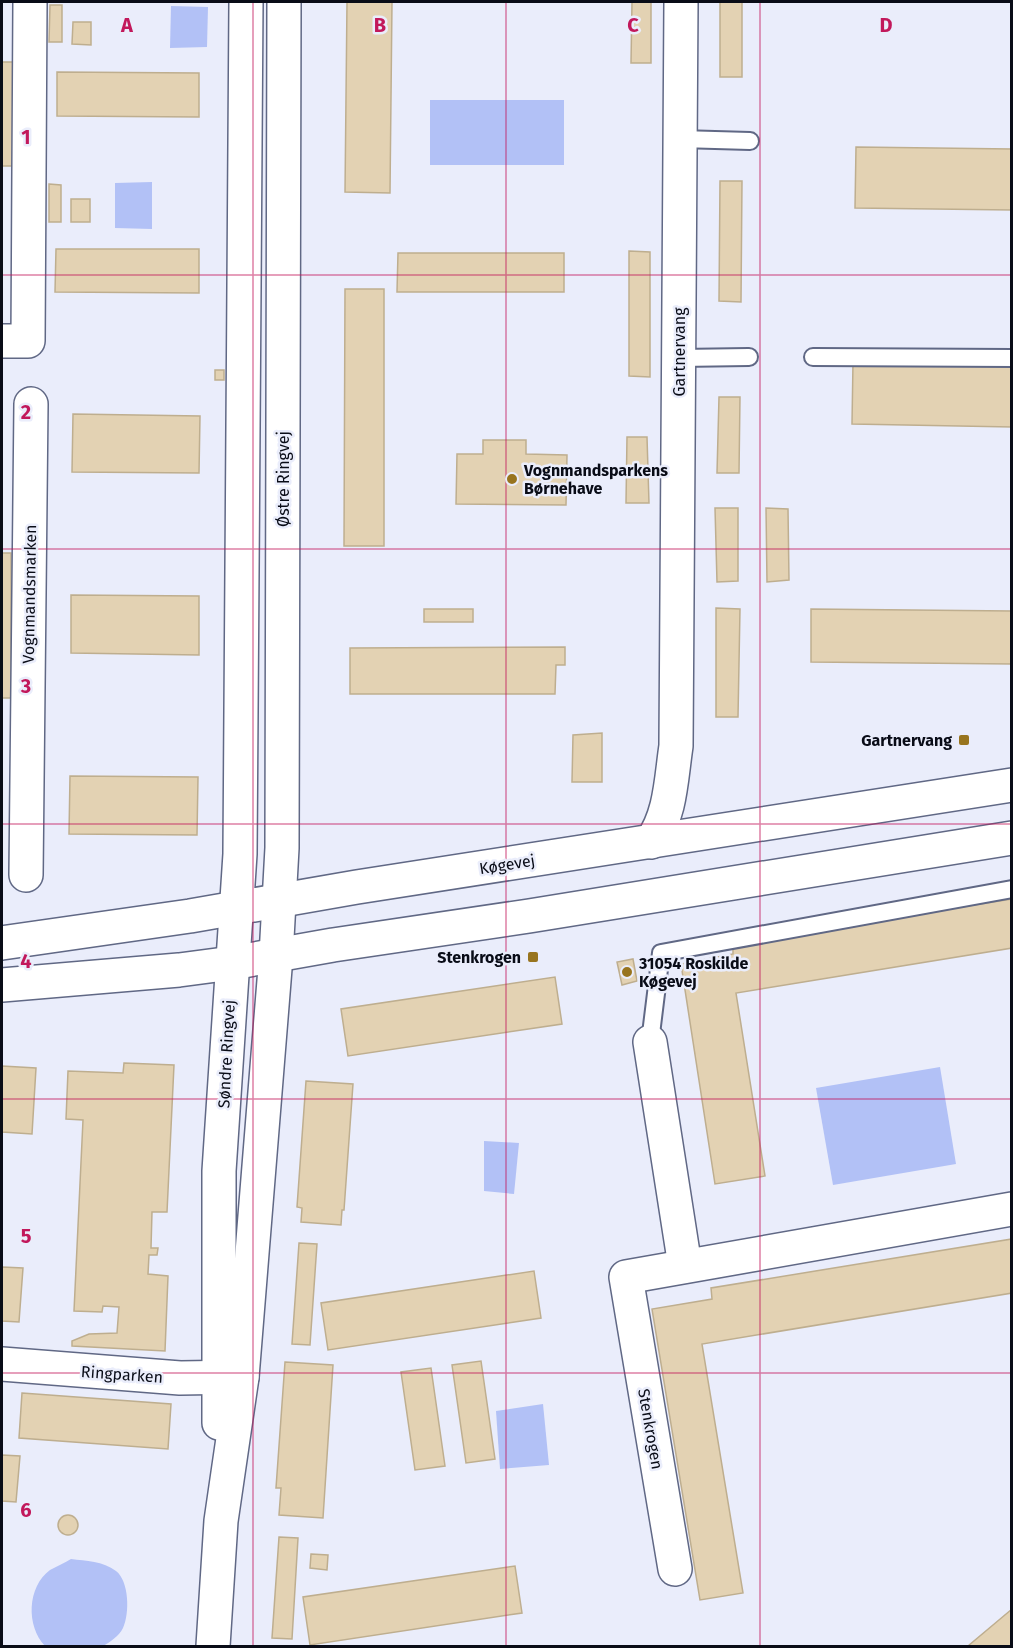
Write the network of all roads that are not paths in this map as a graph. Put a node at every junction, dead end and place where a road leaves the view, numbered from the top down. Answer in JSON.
{"nodes":[{"id":1,"x":30,"y":2,"type":"edge"},
{"id":2,"x":246,"y":2,"type":"edge"},
{"id":3,"x":284,"y":2,"type":"edge"},
{"id":4,"x":681,"y":2,"type":"edge"},
{"id":5,"x":680,"y":140,"type":"junction"},
{"id":6,"x":750,"y":141,"type":"dead end"},
{"id":7,"x":2,"y":341,"type":"edge"},
{"id":8,"x":749,"y":357,"type":"dead end"},
{"id":9,"x":813,"y":357,"type":"dead end"},
{"id":10,"x":679,"y":358,"type":"junction"},
{"id":11,"x":1011,"y":358,"type":"edge"},
{"id":12,"x":31,"y":404,"type":"dead end"},
{"id":13,"x":1011,"y":785,"type":"edge"},
{"id":14,"x":14,"y":820,"type":"edge"},
{"id":15,"x":1011,"y":837,"type":"edge"},
{"id":16,"x":651,"y":842,"type":"junction"},
{"id":17,"x":26,"y":875,"type":"dead end"},
{"id":18,"x":1011,"y":889,"type":"edge"},
{"id":19,"x":280,"y":900,"type":"junction"},
{"id":20,"x":236,"y":907,"type":"junction"},
{"id":21,"x":2,"y":943,"type":"edge"},
{"id":22,"x":276,"y":956,"type":"junction"},
{"id":23,"x":232,"y":963,"type":"junction"},
{"id":24,"x":2,"y":985,"type":"edge"},
{"id":25,"x":650,"y":1042,"type":"joint"},
{"id":26,"x":1011,"y":1209,"type":"edge"},
{"id":27,"x":685,"y":1266,"type":"junction"},
{"id":28,"x":2,"y":1364,"type":"edge"},
{"id":29,"x":230,"y":1377,"type":"junction"},
{"id":30,"x":675,"y":1569,"type":"dead end"},
{"id":31,"x":213,"y":1647,"type":"edge"}],
"edges":[{"from":1,"to":7,"type":"street"},
{"from":2,"to":20,"type":"street","name":"Søndre Ringvej"},
{"from":3,"to":19,"type":"street","name":"Østre Ringvej"},
{"from":4,"to":5,"type":"street","name":"Gartnervang"},
{"from":5,"to":6,"type":"lane"},
{"from":5,"to":10,"type":"street","name":"Gartnervang"},
{"from":8,"to":10,"type":"lane"},
{"from":9,"to":11,"type":"lane"},
{"from":10,"to":16,"type":"street","name":"Gartnervang"},
{"from":12,"to":14,"type":"street","name":"Vognmandsmarken"},
{"from":13,"to":16,"type":"street","name":"Køgevej"},
{"from":14,"to":17,"type":"street","name":"Vognmandsmarken"},
{"from":15,"to":22,"type":"street"},
{"from":16,"to":19,"type":"street","name":"Køgevej"},
{"from":18,"to":25,"type":"lane"},
{"from":19,"to":20,"type":"street","name":"Køgevej"},
{"from":19,"to":22,"type":"street","name":"Østre Ringvej"},
{"from":20,"to":21,"type":"street","name":"Køgevej"},
{"from":20,"to":23,"type":"street","name":"Søndre Ringvej"},
{"from":22,"to":23,"type":"street"},
{"from":22,"to":29,"type":"street","name":"Søndre Ringvej"},
{"from":23,"to":24,"type":"street"},
{"from":23,"to":29,"type":"street","name":"Søndre Ringvej"},
{"from":25,"to":27,"type":"street"},
{"from":26,"to":27,"type":"street","name":"Stenkrogen"},
{"from":27,"to":30,"type":"street","name":"Stenkrogen"},
{"from":28,"to":29,"type":"street","name":"Ringparken"},
{"from":29,"to":31,"type":"street","name":"Søndre Ringvej"}]}
